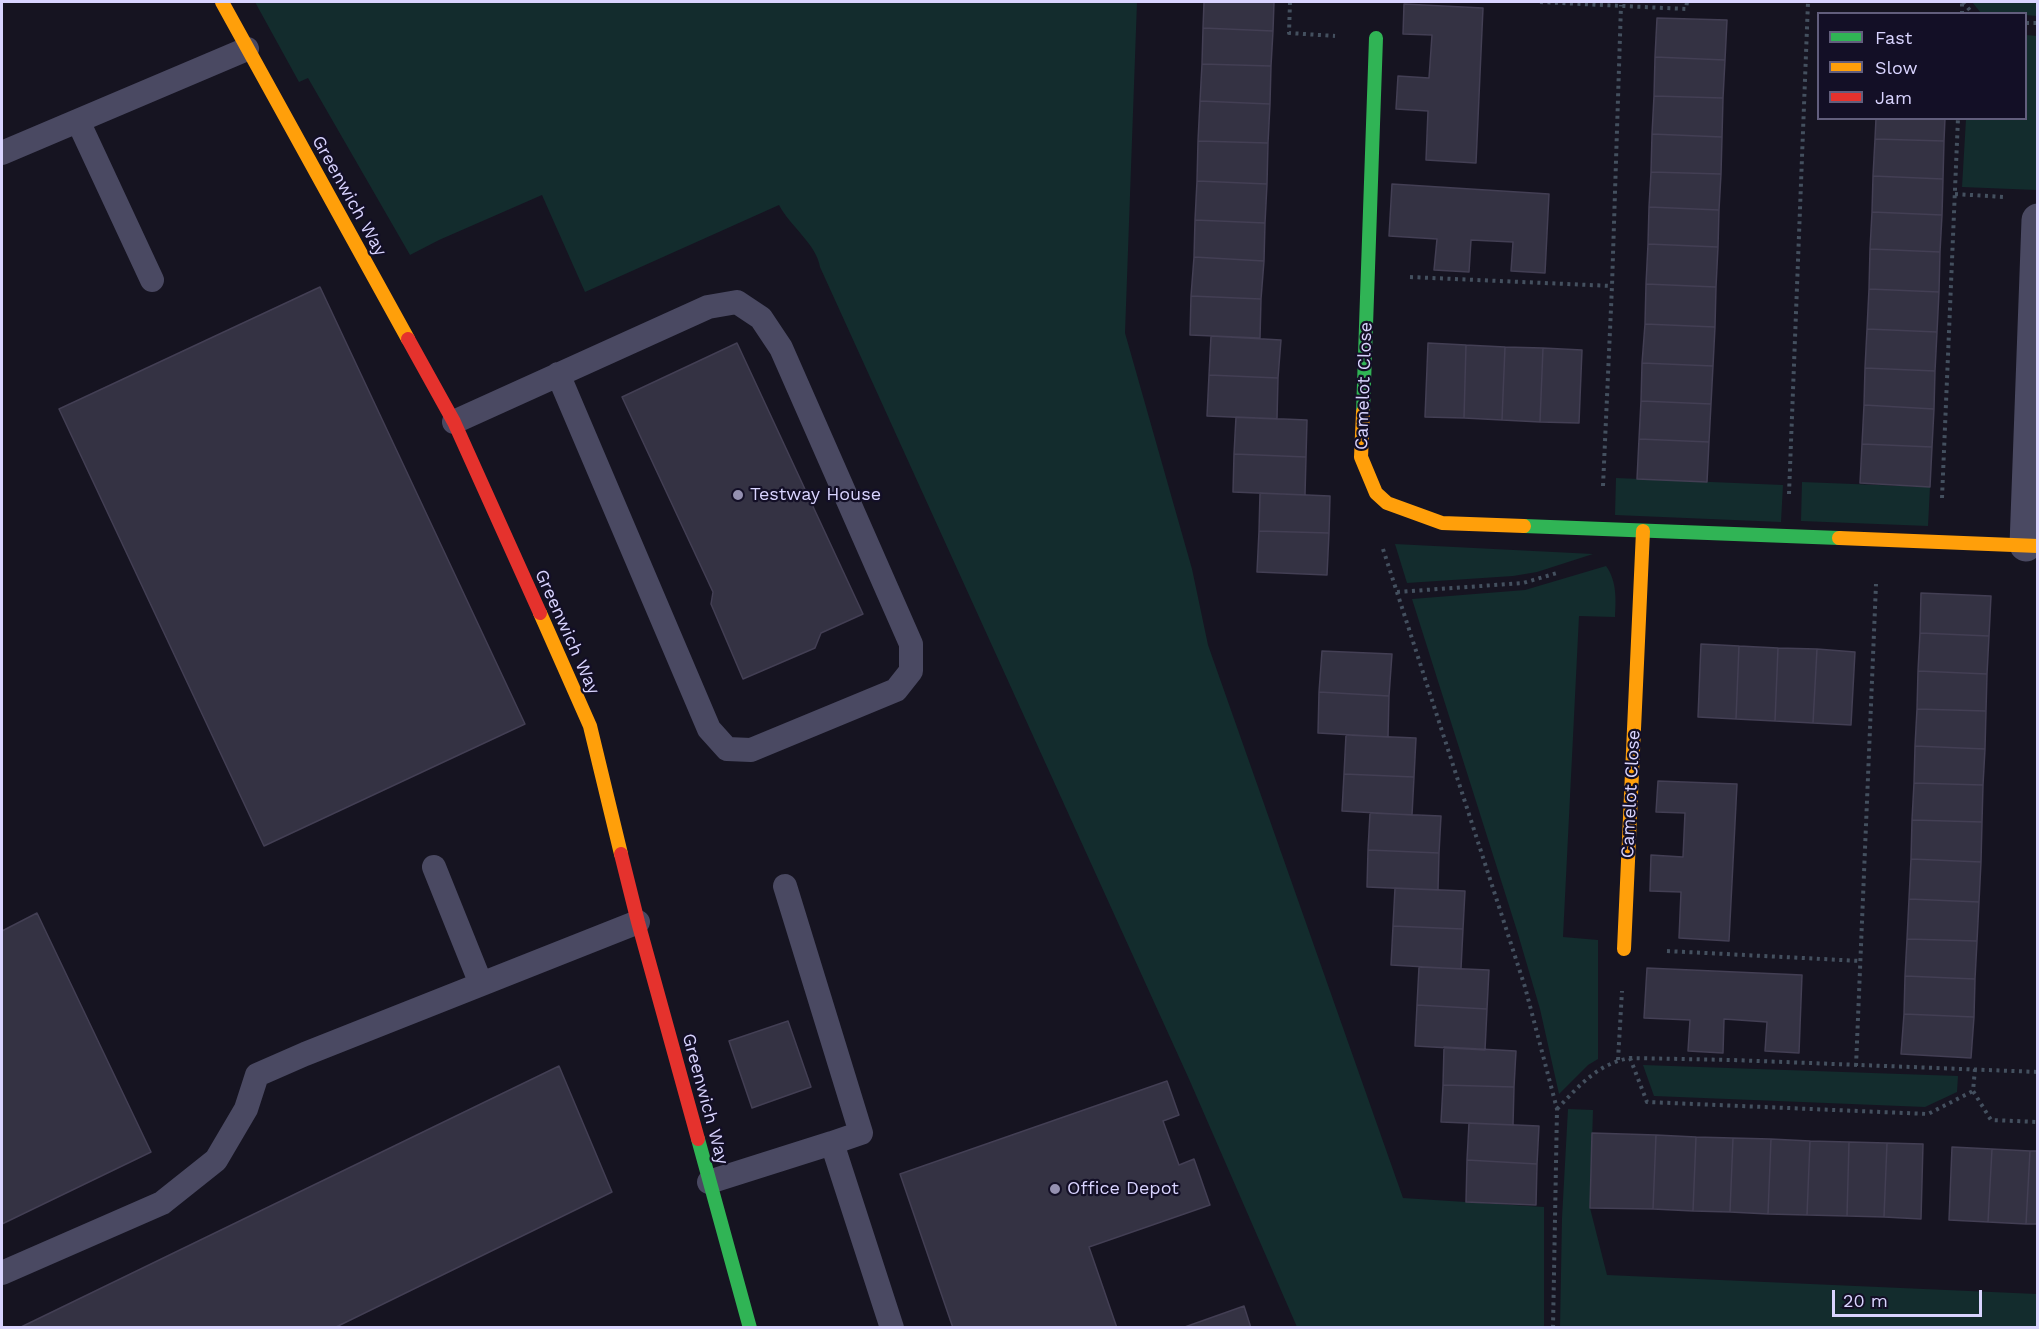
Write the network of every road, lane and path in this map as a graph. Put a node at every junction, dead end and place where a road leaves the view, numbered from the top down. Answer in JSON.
{"nodes":[{"id":1,"x":222,"y":2,"type":"edge"},
{"id":2,"x":1290,"y":2,"type":"edge"},
{"id":3,"x":1540,"y":2,"type":"edge"},
{"id":4,"x":1687,"y":2,"type":"edge"},
{"id":5,"x":1808,"y":2,"type":"edge"},
{"id":6,"x":1621,"y":5,"type":"junction"},
{"id":7,"x":1376,"y":38,"type":"joint"},
{"id":8,"x":248,"y":49,"type":"junction"},
{"id":9,"x":1958,"y":120,"type":"edge"},
{"id":10,"x":78,"y":121,"type":"junction"},
{"id":11,"x":2,"y":153,"type":"edge"},
{"id":12,"x":1955,"y":194,"type":"junction"},
{"id":13,"x":2014,"y":197,"type":"dead end"},
{"id":14,"x":2037,"y":220,"type":"edge"},
{"id":15,"x":1368,"y":275,"type":"junction"},
{"id":16,"x":152,"y":280,"type":"dead end"},
{"id":17,"x":1612,"y":286,"type":"junction"},
{"id":18,"x":558,"y":374,"type":"junction"},
{"id":19,"x":454,"y":422,"type":"junction"},
{"id":20,"x":1387,"y":503,"type":"junction"},
{"id":21,"x":1601,"y":529,"type":"junction"},
{"id":22,"x":1643,"y":531,"type":"junction"},
{"id":23,"x":1788,"y":537,"type":"junction"},
{"id":24,"x":1878,"y":540,"type":"junction"},
{"id":25,"x":1940,"y":542,"type":"junction"},
{"id":26,"x":2032,"y":546,"type":"edge"},
{"id":27,"x":1566,"y":570,"type":"dead end"},
{"id":28,"x":1397,"y":592,"type":"junction"},
{"id":29,"x":434,"y":867,"type":"dead end"},
{"id":30,"x":785,"y":886,"type":"dead end"},
{"id":31,"x":638,"y":922,"type":"junction"},
{"id":32,"x":1624,"y":949,"type":"junction"},
{"id":33,"x":1861,"y":961,"type":"junction"},
{"id":34,"x":481,"y":984,"type":"junction"},
{"id":35,"x":1630,"y":1058,"type":"junction"},
{"id":36,"x":1618,"y":1060,"type":"junction"},
{"id":37,"x":1856,"y":1066,"type":"junction"},
{"id":38,"x":1975,"y":1069,"type":"junction"},
{"id":39,"x":2037,"y":1072,"type":"edge"},
{"id":40,"x":1973,"y":1091,"type":"junction"},
{"id":41,"x":1557,"y":1108,"type":"junction"},
{"id":42,"x":2037,"y":1122,"type":"edge"},
{"id":43,"x":832,"y":1143,"type":"junction"},
{"id":44,"x":709,"y":1182,"type":"junction"},
{"id":45,"x":2,"y":1273,"type":"edge"},
{"id":46,"x":750,"y":1328,"type":"edge"},
{"id":47,"x":892,"y":1328,"type":"edge"},
{"id":48,"x":1553,"y":1328,"type":"edge"}],
"edges":[{"from":1,"to":8,"type":"street","name":"Greenwich Way"},
{"from":2,"to":7,"type":"path"},
{"from":3,"to":6,"type":"path"},
{"from":4,"to":6,"type":"path"},
{"from":5,"to":23,"type":"path"},
{"from":6,"to":17,"type":"path"},
{"from":7,"to":15,"type":"street","name":"Camelot Close"},
{"from":8,"to":10,"type":"lane"},
{"from":8,"to":19,"type":"street","name":"Greenwich Way"},
{"from":9,"to":12,"type":"path"},
{"from":10,"to":11,"type":"lane"},
{"from":10,"to":16,"type":"lane"},
{"from":12,"to":13,"type":"path"},
{"from":12,"to":25,"type":"path"},
{"from":14,"to":26,"type":"street"},
{"from":15,"to":17,"type":"path"},
{"from":15,"to":20,"type":"street","name":"Camelot Close"},
{"from":17,"to":21,"type":"path"},
{"from":18,"to":18,"type":"lane"},
{"from":18,"to":19,"type":"lane"},
{"from":19,"to":31,"type":"street","name":"Greenwich Way"},
{"from":20,"to":21,"type":"street"},
{"from":20,"to":28,"type":"path"},
{"from":21,"to":22,"type":"street"},
{"from":22,"to":23,"type":"street"},
{"from":22,"to":32,"type":"street","name":"Camelot Close"},
{"from":23,"to":24,"type":"street"},
{"from":24,"to":25,"type":"street"},
{"from":24,"to":33,"type":"path"},
{"from":25,"to":26,"type":"street"},
{"from":27,"to":28,"type":"path"},
{"from":28,"to":41,"type":"path"},
{"from":29,"to":34,"type":"lane"},
{"from":30,"to":43,"type":"lane"},
{"from":31,"to":34,"type":"lane"},
{"from":31,"to":44,"type":"street","name":"Greenwich Way"},
{"from":32,"to":33,"type":"path"},
{"from":32,"to":36,"type":"path"},
{"from":33,"to":37,"type":"path"},
{"from":34,"to":45,"type":"lane"},
{"from":35,"to":36,"type":"path"},
{"from":35,"to":37,"type":"path"},
{"from":35,"to":40,"type":"path"},
{"from":36,"to":41,"type":"path"},
{"from":37,"to":38,"type":"path"},
{"from":38,"to":39,"type":"path"},
{"from":38,"to":40,"type":"path"},
{"from":40,"to":42,"type":"path"},
{"from":41,"to":48,"type":"path"},
{"from":43,"to":44,"type":"lane"},
{"from":43,"to":47,"type":"lane"},
{"from":44,"to":46,"type":"street","name":"Greenwich Way"}]}
